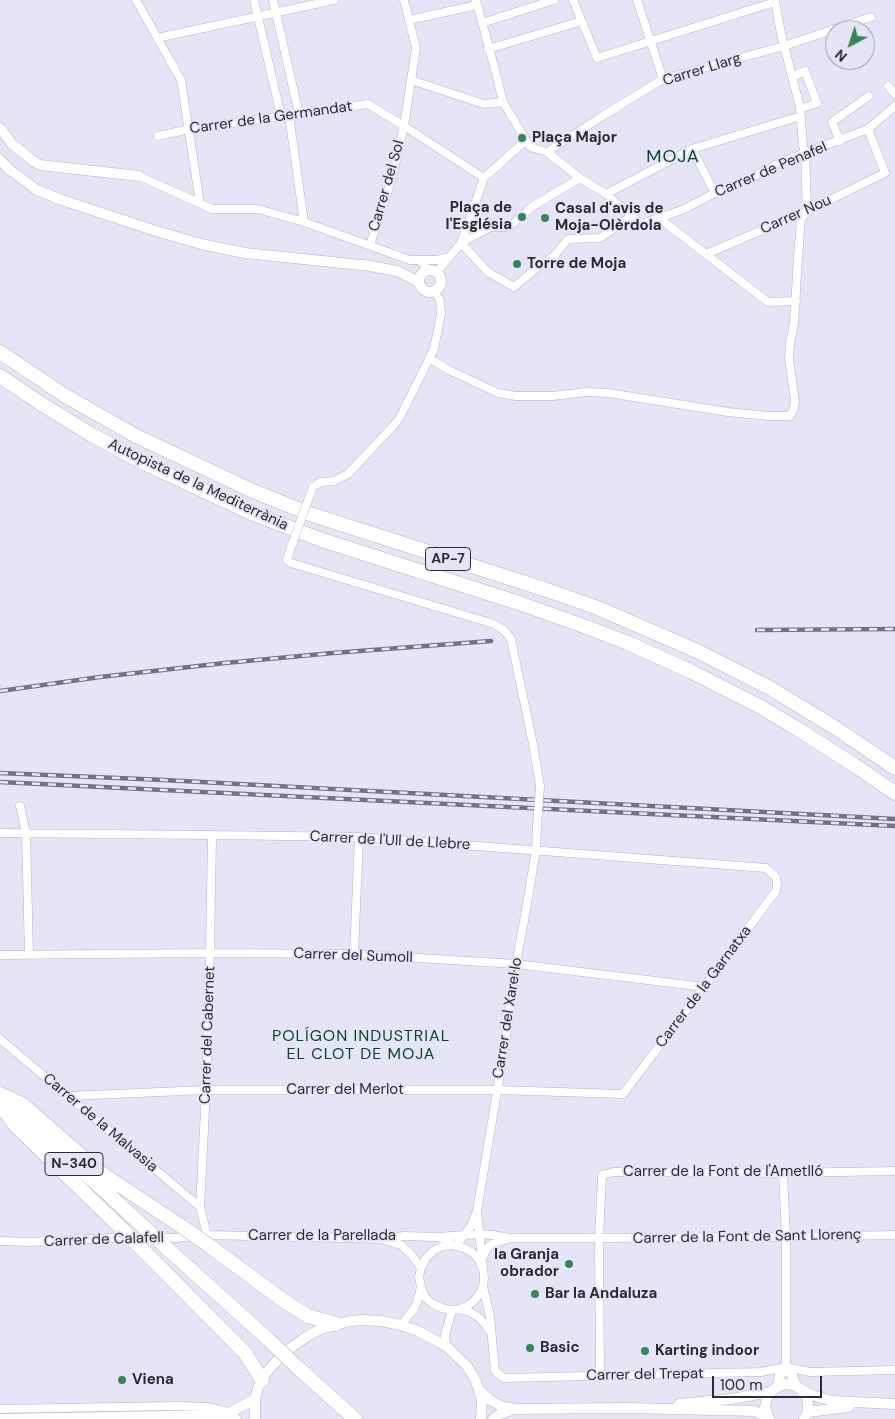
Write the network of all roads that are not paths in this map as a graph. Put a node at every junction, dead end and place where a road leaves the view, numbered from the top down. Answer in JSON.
{"nodes":[{"id":1,"x":136,"y":0,"type":"edge"},
{"id":2,"x":254,"y":0,"type":"edge"},
{"id":3,"x":273,"y":0,"type":"edge"},
{"id":4,"x":334,"y":0,"type":"edge"},
{"id":5,"x":404,"y":0,"type":"edge"},
{"id":6,"x":554,"y":0,"type":"edge"},
{"id":7,"x":573,"y":0,"type":"edge"},
{"id":8,"x":637,"y":0,"type":"edge"},
{"id":9,"x":775,"y":1,"type":"edge"},
{"id":10,"x":476,"y":2,"type":"edge"},
{"id":11,"x":276,"y":12,"type":"junction"},
{"id":12,"x":258,"y":16,"type":"junction"},
{"id":13,"x":871,"y":18,"type":"dead end"},
{"id":14,"x":409,"y":20,"type":"junction"},
{"id":15,"x":582,"y":21,"type":"junction"},
{"id":16,"x":482,"y":23,"type":"junction"},
{"id":17,"x":157,"y":38,"type":"junction"},
{"id":18,"x":650,"y":41,"type":"junction"},
{"id":19,"x":784,"y":46,"type":"junction"},
{"id":20,"x":488,"y":49,"type":"junction"},
{"id":21,"x":792,"y":77,"type":"junction"},
{"id":22,"x":663,"y":79,"type":"junction"},
{"id":23,"x":411,"y":80,"type":"junction"},
{"id":24,"x":888,"y":86,"type":"dead end"},
{"id":25,"x":895,"y":94,"type":"edge"},
{"id":26,"x":869,"y":96,"type":"dead end"},
{"id":27,"x":503,"y":102,"type":"junction"},
{"id":28,"x":895,"y":106,"type":"edge"},
{"id":29,"x":800,"y":113,"type":"junction"},
{"id":30,"x":299,"y":114,"type":"junction"},
{"id":31,"x":285,"y":116,"type":"junction"},
{"id":32,"x":404,"y":126,"type":"junction"},
{"id":33,"x":0,"y":128,"type":"edge"},
{"id":34,"x":190,"y":129,"type":"junction"},
{"id":35,"x":868,"y":129,"type":"junction"},
{"id":36,"x":158,"y":136,"type":"dead end"},
{"id":37,"x":526,"y":140,"type":"junction"},
{"id":38,"x":840,"y":141,"type":"junction"},
{"id":39,"x":692,"y":149,"type":"junction"},
{"id":40,"x":547,"y":152,"type":"junction"},
{"id":41,"x":806,"y":154,"type":"junction"},
{"id":42,"x":0,"y":160,"type":"edge"},
{"id":43,"x":139,"y":176,"type":"joint"},
{"id":44,"x":484,"y":178,"type":"junction"},
{"id":45,"x":580,"y":178,"type":"junction"},
{"id":46,"x":715,"y":193,"type":"junction"},
{"id":47,"x":606,"y":194,"type":"junction"},
{"id":48,"x":200,"y":203,"type":"junction"},
{"id":49,"x":807,"y":211,"type":"junction"},
{"id":50,"x":632,"y":216,"type":"junction"},
{"id":51,"x":659,"y":218,"type":"junction"},
{"id":52,"x":304,"y":222,"type":"junction"},
{"id":53,"x":461,"y":243,"type":"junction"},
{"id":54,"x":370,"y":245,"type":"junction"},
{"id":55,"x":706,"y":254,"type":"junction"},
{"id":56,"x":449,"y":257,"type":"junction"},
{"id":57,"x":420,"y":260,"type":"junction"},
{"id":58,"x":433,"y":271,"type":"junction"},
{"id":59,"x":419,"y":282,"type":"junction"},
{"id":60,"x":435,"y":292,"type":"junction"},
{"id":61,"x":796,"y":301,"type":"junction"},
{"id":62,"x":0,"y":352,"type":"edge"},
{"id":63,"x":429,"y":358,"type":"junction"},
{"id":64,"x":0,"y":376,"type":"edge"},
{"id":65,"x":895,"y":768,"type":"edge"},
{"id":66,"x":895,"y":793,"type":"edge"},
{"id":67,"x":20,"y":806,"type":"dead end"},
{"id":68,"x":0,"y":833,"type":"edge"},
{"id":69,"x":26,"y":833,"type":"junction"},
{"id":70,"x":212,"y":834,"type":"junction"},
{"id":71,"x":359,"y":837,"type":"junction"},
{"id":72,"x":536,"y":850,"type":"junction"},
{"id":73,"x":776,"y":877,"type":"joint"},
{"id":74,"x":210,"y":952,"type":"junction"},
{"id":75,"x":354,"y":954,"type":"junction"},
{"id":76,"x":0,"y":955,"type":"edge"},
{"id":77,"x":29,"y":955,"type":"junction"},
{"id":78,"x":516,"y":964,"type":"junction"},
{"id":79,"x":705,"y":987,"type":"junction"},
{"id":80,"x":0,"y":1039,"type":"edge"},
{"id":81,"x":206,"y":1090,"type":"junction"},
{"id":82,"x":497,"y":1090,"type":"junction"},
{"id":83,"x":0,"y":1094,"type":"edge"},
{"id":84,"x":623,"y":1094,"type":"joint"},
{"id":85,"x":68,"y":1096,"type":"junction"},
{"id":86,"x":0,"y":1099,"type":"edge"},
{"id":87,"x":0,"y":1104,"type":"edge"},
{"id":88,"x":895,"y":1170,"type":"edge"},
{"id":89,"x":782,"y":1173,"type":"junction"},
{"id":90,"x":200,"y":1208,"type":"junction"},
{"id":91,"x":477,"y":1211,"type":"junction"},
{"id":92,"x":479,"y":1234,"type":"junction"},
{"id":93,"x":465,"y":1235,"type":"junction"},
{"id":94,"x":895,"y":1235,"type":"edge"},
{"id":95,"x":437,"y":1237,"type":"junction"},
{"id":96,"x":786,"y":1237,"type":"junction"},
{"id":97,"x":508,"y":1238,"type":"junction"},
{"id":98,"x":599,"y":1238,"type":"junction"},
{"id":99,"x":382,"y":1239,"type":"junction"},
{"id":100,"x":0,"y":1241,"type":"edge"},
{"id":101,"x":209,"y":1241,"type":"junction"},
{"id":102,"x":455,"y":1246,"type":"junction"},
{"id":103,"x":482,"y":1260,"type":"junction"},
{"id":104,"x":421,"y":1268,"type":"junction"},
{"id":105,"x":483,"y":1270,"type":"junction"},
{"id":106,"x":483,"y":1287,"type":"junction"},
{"id":107,"x":421,"y":1288,"type":"junction"},
{"id":108,"x":456,"y":1310,"type":"junction"},
{"id":109,"x":336,"y":1324,"type":"junction"},
{"id":110,"x":401,"y":1325,"type":"junction"},
{"id":111,"x":492,"y":1335,"type":"junction"},
{"id":112,"x":446,"y":1346,"type":"junction"},
{"id":113,"x":786,"y":1367,"type":"junction"},
{"id":114,"x":895,"y":1370,"type":"edge"},
{"id":115,"x":600,"y":1376,"type":"junction"},
{"id":116,"x":262,"y":1380,"type":"junction"},
{"id":117,"x":798,"y":1388,"type":"junction"},
{"id":118,"x":774,"y":1389,"type":"junction"},
{"id":119,"x":480,"y":1391,"type":"junction"},
{"id":120,"x":255,"y":1399,"type":"junction"},
{"id":121,"x":895,"y":1405,"type":"edge"},
{"id":122,"x":0,"y":1408,"type":"edge"},
{"id":123,"x":629,"y":1408,"type":"junction"},
{"id":124,"x":515,"y":1409,"type":"junction"},
{"id":125,"x":233,"y":1416,"type":"edge"},
{"id":126,"x":806,"y":1416,"type":"edge"},
{"id":127,"x":0,"y":1419,"type":"edge"},
{"id":128,"x":255,"y":1419,"type":"edge"},
{"id":129,"x":355,"y":1419,"type":"edge"},
{"id":130,"x":481,"y":1419,"type":"edge"},
{"id":131,"x":493,"y":1419,"type":"edge"},
{"id":132,"x":769,"y":1419,"type":"edge"}],
"edges":[{"from":1,"to":17,"type":"street"},
{"from":2,"to":12,"type":"street"},
{"from":3,"to":11,"type":"street"},
{"from":4,"to":11,"type":"street"},
{"from":5,"to":14,"type":"street","name":"Carrer del Sol"},
{"from":6,"to":16,"type":"street"},
{"from":7,"to":15,"type":"street"},
{"from":8,"to":18,"type":"street"},
{"from":9,"to":18,"type":"street"},
{"from":9,"to":19,"type":"street"},
{"from":10,"to":14,"type":"street"},
{"from":10,"to":16,"type":"street"},
{"from":11,"to":12,"type":"street"},
{"from":11,"to":30,"type":"street"},
{"from":12,"to":17,"type":"street"},
{"from":12,"to":31,"type":"street"},
{"from":13,"to":19,"type":"street","name":"Carrer Llarg"},
{"from":14,"to":23,"type":"street","name":"Carrer del Sol"},
{"from":15,"to":18,"type":"street"},
{"from":15,"to":20,"type":"street"},
{"from":16,"to":20,"type":"street"},
{"from":17,"to":34,"type":"street"},
{"from":18,"to":22,"type":"street"},
{"from":19,"to":21,"type":"street"},
{"from":19,"to":22,"type":"street","name":"Carrer Llarg"},
{"from":20,"to":27,"type":"street"},
{"from":21,"to":29,"type":"street"},
{"from":21,"to":29,"type":"street"},
{"from":22,"to":40,"type":"street","name":"Carrer Llarg"},
{"from":23,"to":27,"type":"street"},
{"from":23,"to":32,"type":"street","name":"Carrer del Sol"},
{"from":24,"to":25,"type":"street"},
{"from":26,"to":38,"type":"street"},
{"from":27,"to":37,"type":"street"},
{"from":28,"to":35,"type":"street","name":"Carrer de Penafel"},
{"from":29,"to":39,"type":"street"},
{"from":29,"to":41,"type":"street"},
{"from":30,"to":31,"type":"street","name":"Carrer de la Germandat"},
{"from":30,"to":32,"type":"street","name":"Carrer de la Germandat"},
{"from":31,"to":34,"type":"street","name":"Carrer de la Germandat"},
{"from":31,"to":52,"type":"street"},
{"from":32,"to":44,"type":"street","name":"Carrer de la Germandat"},
{"from":32,"to":54,"type":"street","name":"Carrer del Sol"},
{"from":33,"to":43,"type":"street"},
{"from":34,"to":36,"type":"street","name":"Carrer de la Germandat"},
{"from":34,"to":48,"type":"street"},
{"from":35,"to":38,"type":"street","name":"Carrer de Penafel"},
{"from":35,"to":49,"type":"street","name":"Carrer Nou"},
{"from":37,"to":40,"type":"street"},
{"from":37,"to":44,"type":"street"},
{"from":38,"to":41,"type":"street","name":"Carrer de Penafel"},
{"from":39,"to":46,"type":"street"},
{"from":39,"to":47,"type":"street"},
{"from":40,"to":45,"type":"street"},
{"from":41,"to":46,"type":"street","name":"Carrer de Penafel"},
{"from":41,"to":49,"type":"street"},
{"from":42,"to":59,"type":"street"},
{"from":43,"to":48,"type":"street"},
{"from":44,"to":53,"type":"street"},
{"from":45,"to":47,"type":"street"},
{"from":45,"to":53,"type":"street"},
{"from":46,"to":51,"type":"street","name":"Carrer de Penafel"},
{"from":47,"to":50,"type":"street"},
{"from":48,"to":52,"type":"street"},
{"from":49,"to":55,"type":"street","name":"Carrer Nou"},
{"from":49,"to":61,"type":"street"},
{"from":50,"to":51,"type":"street","name":"Carrer de Penafel"},
{"from":50,"to":53,"type":"street"},
{"from":51,"to":55,"type":"street"},
{"from":52,"to":54,"type":"street"},
{"from":53,"to":56,"type":"street"},
{"from":54,"to":57,"type":"street"},
{"from":55,"to":61,"type":"street"},
{"from":56,"to":57,"type":"street"},
{"from":56,"to":58,"type":"street"},
{"from":57,"to":58,"type":"street"},
{"from":58,"to":59,"type":"street"},
{"from":58,"to":60,"type":"street"},
{"from":59,"to":60,"type":"street"},
{"from":60,"to":63,"type":"street"},
{"from":61,"to":63,"type":"street"},
{"from":62,"to":65,"type":"highway","name":"Autopista de la Mediterrània","number":"AP-7"},
{"from":63,"to":72,"type":"street","name":"Carrer del Xarel·lo","bridge":true},
{"from":64,"to":66,"type":"highway","name":"Autopista de la Mediterrània","number":"AP-7"},
{"from":67,"to":69,"type":"street"},
{"from":68,"to":69,"type":"street","name":"Carrer de l'Ull de Llebre"},
{"from":69,"to":70,"type":"street","name":"Carrer de l'Ull de Llebre"},
{"from":69,"to":77,"type":"street"},
{"from":70,"to":71,"type":"street","name":"Carrer de l'Ull de Llebre"},
{"from":70,"to":74,"type":"street","name":"Carrer del Cabernet"},
{"from":71,"to":72,"type":"street","name":"Carrer de l'Ull de Llebre"},
{"from":71,"to":75,"type":"street"},
{"from":72,"to":73,"type":"street","name":"Carrer de l'Ull de Llebre"},
{"from":72,"to":78,"type":"street","name":"Carrer del Xarel·lo"},
{"from":73,"to":79,"type":"street","name":"Carrer de la Garnatxa"},
{"from":74,"to":75,"type":"street","name":"Carrer del Sumoll"},
{"from":74,"to":77,"type":"street","name":"Carrer del Sumoll"},
{"from":74,"to":81,"type":"street","name":"Carrer del Cabernet"},
{"from":75,"to":78,"type":"street","name":"Carrer del Sumoll"},
{"from":76,"to":77,"type":"street","name":"Carrer del Sumoll"},
{"from":78,"to":79,"type":"street","name":"Carrer del Sumoll"},
{"from":78,"to":82,"type":"street","name":"Carrer del Xarel·lo"},
{"from":79,"to":84,"type":"street","name":"Carrer de la Garnatxa"},
{"from":80,"to":85,"type":"street","name":"Carrer de la Malvasia"},
{"from":81,"to":82,"type":"street","name":"Carrer del Merlot"},
{"from":81,"to":85,"type":"street","name":"Carrer del Merlot"},
{"from":81,"to":90,"type":"street","name":"Carrer del Cabernet"},
{"from":82,"to":84,"type":"street","name":"Carrer del Merlot"},
{"from":82,"to":91,"type":"street","name":"Carrer del Xarel·lo"},
{"from":83,"to":101,"type":"highway","bridge":true},
{"from":85,"to":90,"type":"street","name":"Carrer de la Malvasia"},
{"from":86,"to":129,"type":"highway","number":"N-340","bridge":true},
{"from":87,"to":116,"type":"highway","bridge":true},
{"from":88,"to":89,"type":"street","name":"Carrer de la Font de l'Ametlló"},
{"from":89,"to":96,"type":"street"},
{"from":89,"to":98,"type":"street","name":"Carrer de la Font de l'Ametlló"},
{"from":90,"to":101,"type":"street","name":"Carrer del Cabernet"},
{"from":91,"to":92,"type":"street"},
{"from":91,"to":93,"type":"street"},
{"from":92,"to":93,"type":"street","name":"Carrer de la Parellada"},
{"from":92,"to":97,"type":"street","name":"Carrer de la Parellada"},
{"from":92,"to":103,"type":"street"},
{"from":93,"to":95,"type":"street","name":"Carrer de la Parellada"},
{"from":93,"to":102,"type":"street"},
{"from":94,"to":96,"type":"street","name":"Carrer de la Font de Sant Llorenç"},
{"from":95,"to":99,"type":"street","name":"Carrer de la Parellada"},
{"from":95,"to":102,"type":"street","name":"Carrer de la Parellada"},
{"from":96,"to":98,"type":"street","name":"Carrer de la Font de Sant Llorenç"},
{"from":96,"to":113,"type":"street"},
{"from":97,"to":98,"type":"street","name":"Carrer de la Parellada"},
{"from":97,"to":103,"type":"street","name":"Carrer de la Parellada"},
{"from":98,"to":115,"type":"street","name":"Carrer de la Font de l'Ametlló"},
{"from":99,"to":101,"type":"street","name":"Carrer de la Parellada"},
{"from":99,"to":104,"type":"street"},
{"from":100,"to":101,"type":"street","name":"Carrer de Calafell"},
{"from":101,"to":109,"type":"highway"},
{"from":102,"to":104,"type":"street"},
{"from":102,"to":105,"type":"street"},
{"from":103,"to":105,"type":"street"},
{"from":104,"to":107,"type":"street"},
{"from":105,"to":106,"type":"street"},
{"from":106,"to":108,"type":"street"},
{"from":106,"to":111,"type":"street"},
{"from":107,"to":108,"type":"street"},
{"from":107,"to":110,"type":"street"},
{"from":108,"to":111,"type":"street"},
{"from":108,"to":112,"type":"street"},
{"from":109,"to":110,"type":"street"},
{"from":109,"to":116,"type":"street"},
{"from":110,"to":112,"type":"street"},
{"from":111,"to":115,"type":"street","name":"Carrer del Trepat"},
{"from":112,"to":119,"type":"street"},
{"from":113,"to":114,"type":"street"},
{"from":113,"to":115,"type":"street","name":"Carrer del Trepat"},
{"from":113,"to":117,"type":"street"},
{"from":113,"to":118,"type":"street"},
{"from":116,"to":120,"type":"street"},
{"from":117,"to":118,"type":"street"},
{"from":117,"to":121,"type":"street"},
{"from":117,"to":126,"type":"street"},
{"from":118,"to":123,"type":"street"},
{"from":118,"to":132,"type":"street"},
{"from":119,"to":124,"type":"street"},
{"from":119,"to":130,"type":"street"},
{"from":120,"to":125,"type":"street"},
{"from":120,"to":128,"type":"street"},
{"from":121,"to":126,"type":"street"},
{"from":122,"to":125,"type":"street"},
{"from":123,"to":124,"type":"street"},
{"from":123,"to":132,"type":"street"},
{"from":124,"to":131,"type":"street"},
{"from":125,"to":127,"type":"street"}]}
